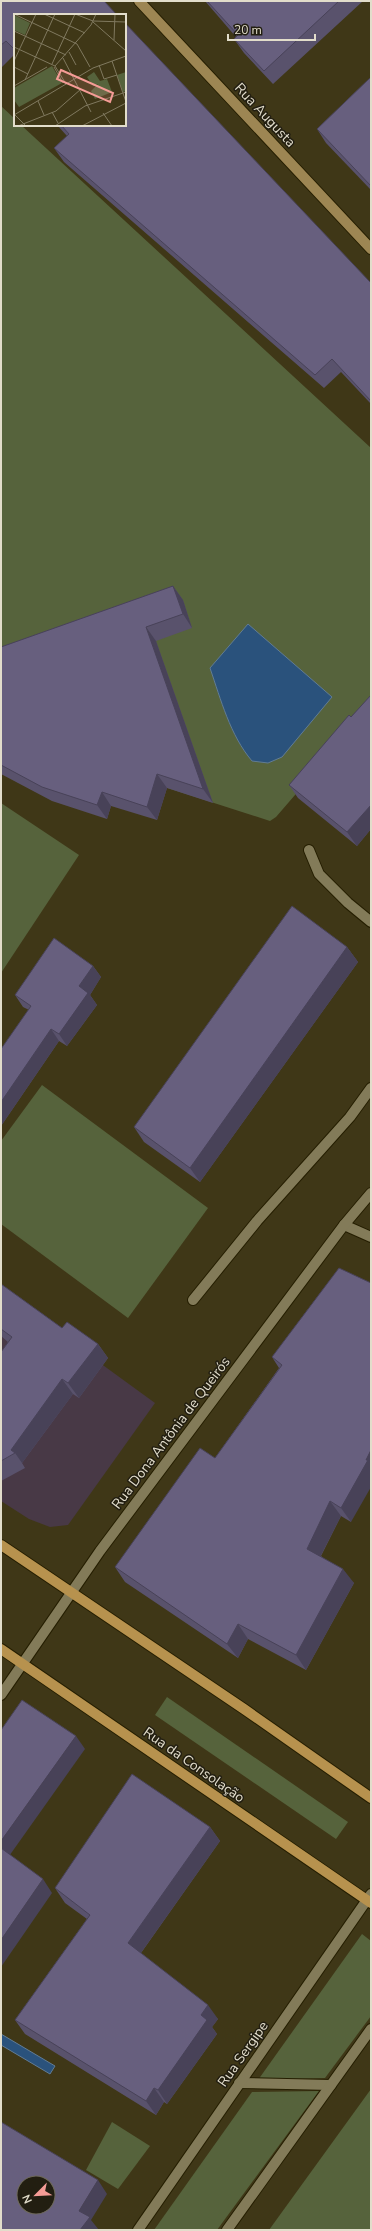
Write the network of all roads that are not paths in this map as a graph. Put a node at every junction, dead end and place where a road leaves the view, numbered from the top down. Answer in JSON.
{"nodes":[{"id":1,"x":139,"y":1,"type":"edge"},
{"id":2,"x":371,"y":249,"type":"edge"},
{"id":3,"x":308,"y":850,"type":"dead end"},
{"id":4,"x":371,"y":922,"type":"edge"},
{"id":5,"x":371,"y":1088,"type":"edge"},
{"id":6,"x":371,"y":1193,"type":"edge"},
{"id":7,"x":344,"y":1225,"type":"junction"},
{"id":8,"x":371,"y":1237,"type":"edge"},
{"id":9,"x":193,"y":1300,"type":"dead end"},
{"id":10,"x":1,"y":1546,"type":"edge"},
{"id":11,"x":71,"y":1593,"type":"junction"},
{"id":12,"x":1,"y":1650,"type":"edge"},
{"id":13,"x":22,"y":1664,"type":"junction"},
{"id":14,"x":1,"y":1694,"type":"edge"},
{"id":15,"x":371,"y":1798,"type":"edge"},
{"id":16,"x":370,"y":1899,"type":"edge"},
{"id":17,"x":371,"y":2029,"type":"edge"},
{"id":18,"x":239,"y":2083,"type":"junction"},
{"id":19,"x":331,"y":2085,"type":"junction"},
{"id":20,"x":138,"y":2230,"type":"edge"},
{"id":21,"x":227,"y":2230,"type":"edge"}],
"edges":[{"from":1,"to":2,"type":"main road","name":"Rua Augusta"},
{"from":3,"to":4,"type":"street"},
{"from":5,"to":9,"type":"street"},
{"from":6,"to":7,"type":"street","name":"Rua Dona Antônia de Queirós"},
{"from":7,"to":8,"type":"street"},
{"from":7,"to":11,"type":"street","name":"Rua Dona Antônia de Queirós"},
{"from":10,"to":11,"type":"main road"},
{"from":11,"to":13,"type":"street","name":"Rua Dona Antônia de Queirós"},
{"from":11,"to":15,"type":"main road"},
{"from":12,"to":13,"type":"main road","name":"Rua da Consolação"},
{"from":13,"to":14,"type":"street","name":"Rua Dona Antônia de Queirós"},
{"from":13,"to":16,"type":"main road","name":"Rua da Consolação"},
{"from":16,"to":18,"type":"street","name":"Rua Sergipe"},
{"from":17,"to":19,"type":"street"},
{"from":18,"to":19,"type":"street"},
{"from":18,"to":20,"type":"street","name":"Rua Sergipe"},
{"from":19,"to":21,"type":"street"}]}
